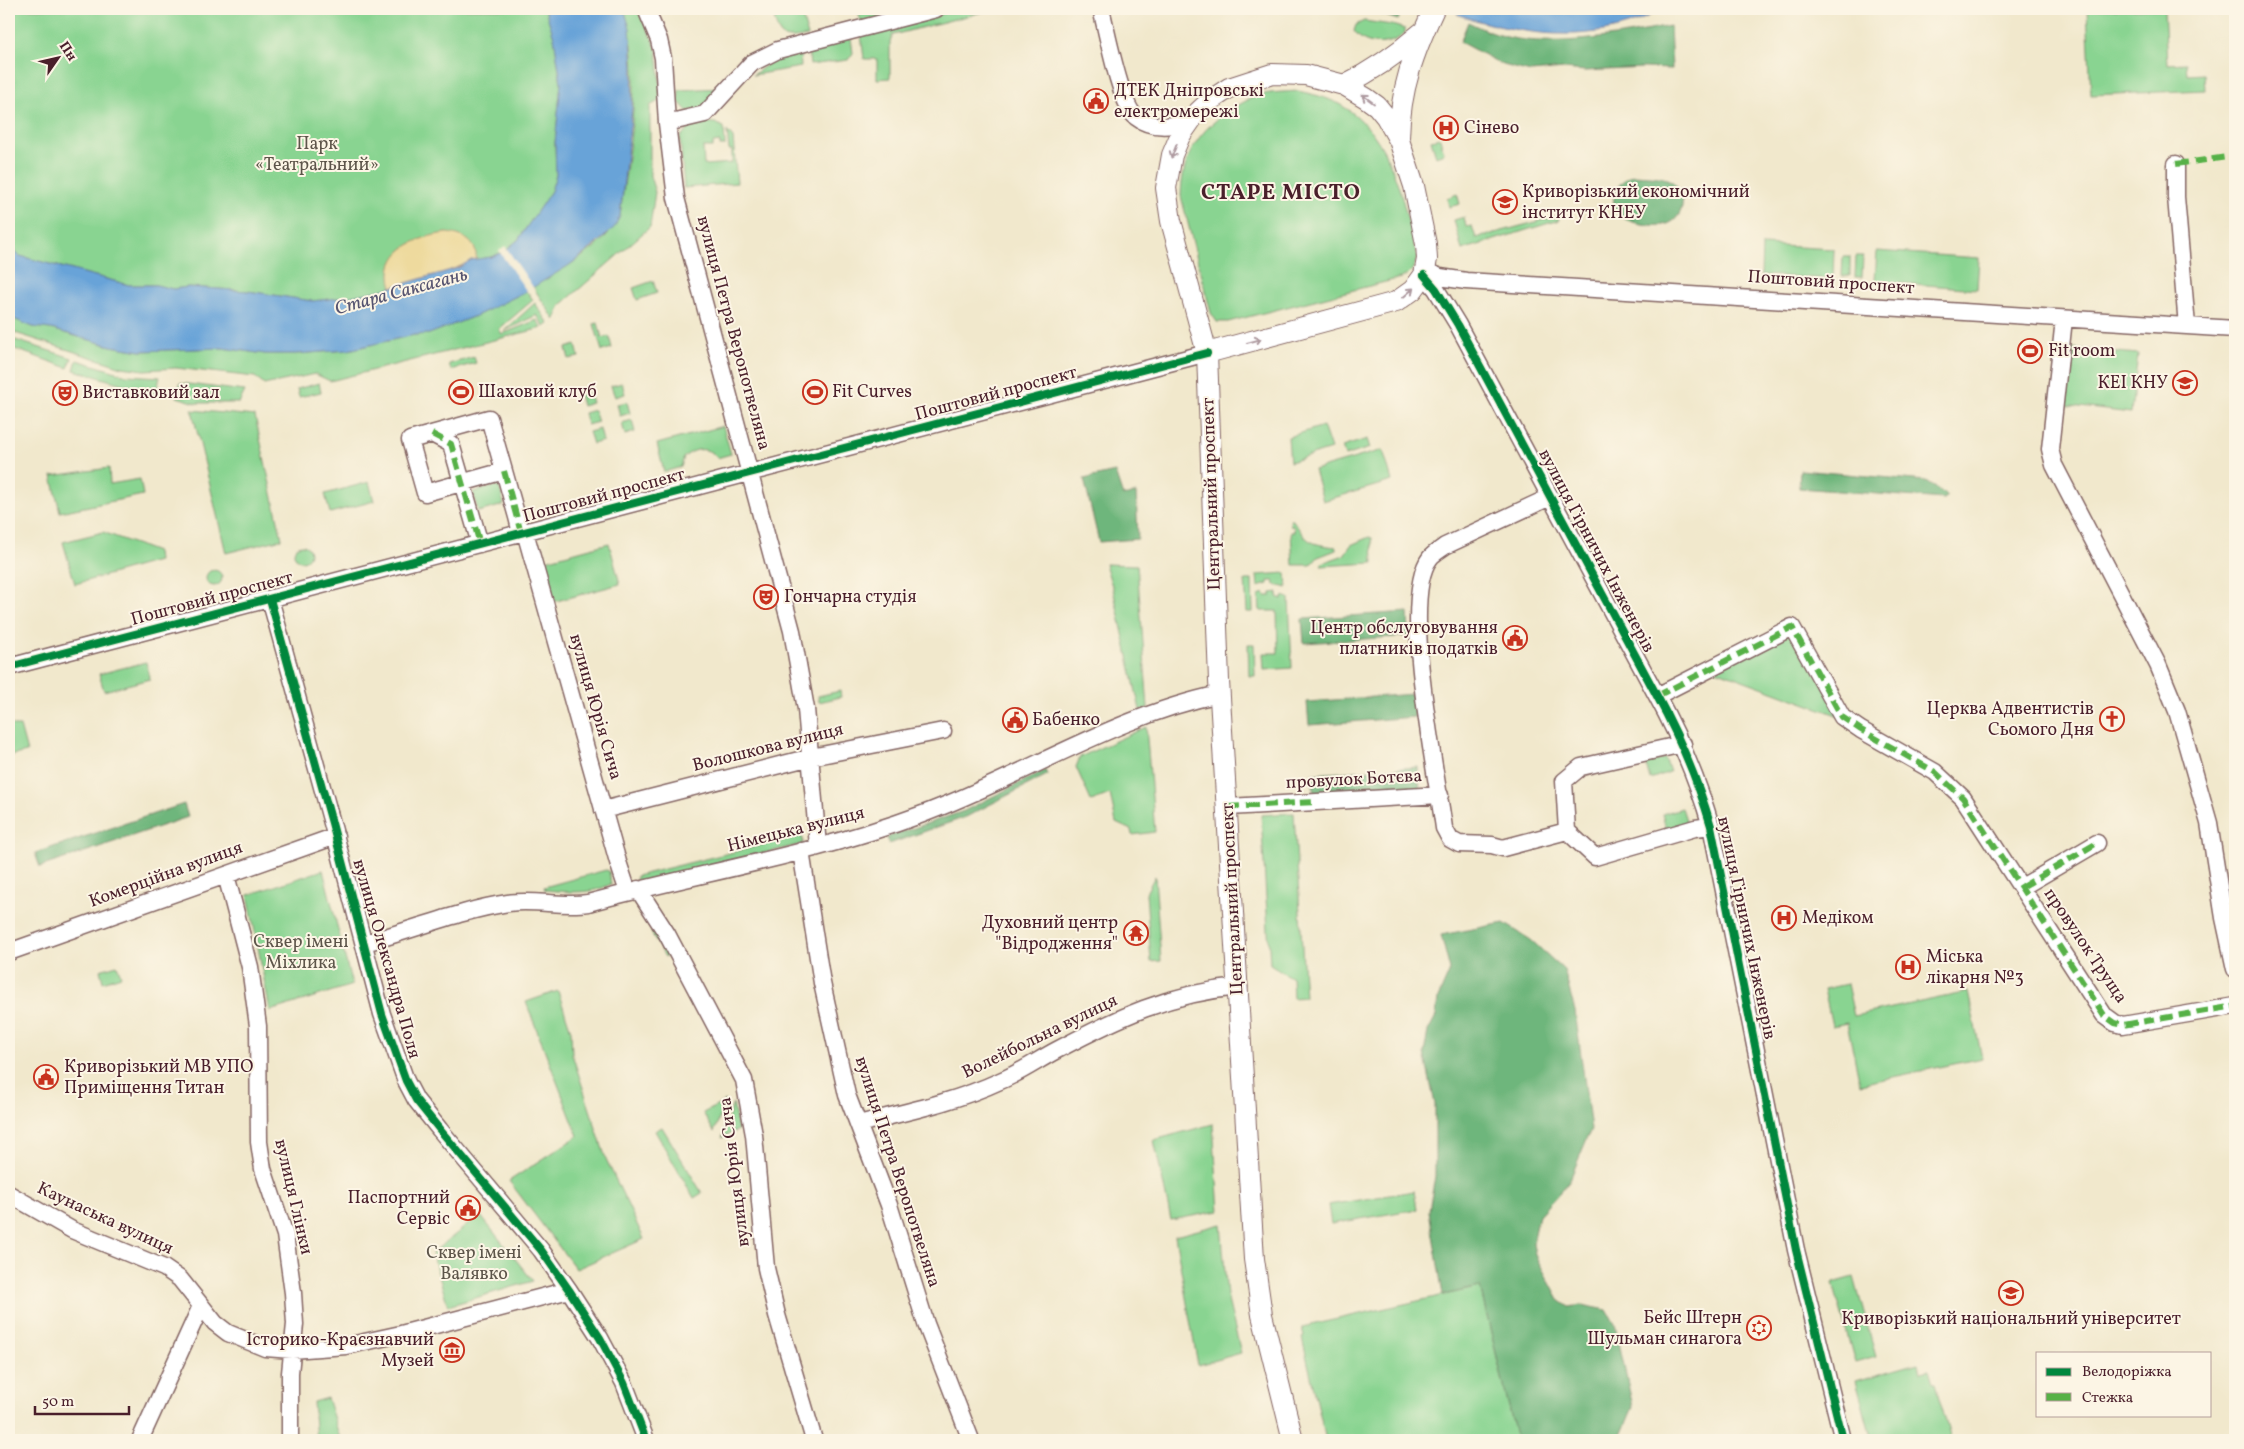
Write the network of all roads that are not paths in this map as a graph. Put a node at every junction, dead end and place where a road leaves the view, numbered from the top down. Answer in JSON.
{"nodes":[{"id":1,"x":646,"y":9,"type":"edge"},
{"id":2,"x":936,"y":9,"type":"edge"},
{"id":3,"x":1101,"y":9,"type":"edge"},
{"id":4,"x":1429,"y":19,"type":"edge"},
{"id":5,"x":1344,"y":85,"type":"junction"},
{"id":6,"x":667,"y":123,"type":"junction"},
{"id":7,"x":1188,"y":124,"type":"junction"},
{"id":8,"x":1399,"y":140,"type":"junction"},
{"id":9,"x":2176,"y":164,"type":"dead end"},
{"id":10,"x":1424,"y":273,"type":"junction"},
{"id":11,"x":2064,"y":318,"type":"junction"},
{"id":12,"x":2187,"y":326,"type":"junction"},
{"id":13,"x":2235,"y":329,"type":"edge"},
{"id":14,"x":1207,"y":353,"type":"junction"},
{"id":15,"x":432,"y":434,"type":"junction"},
{"id":16,"x":504,"y":471,"type":"junction"},
{"id":17,"x":750,"y":474,"type":"junction"},
{"id":18,"x":461,"y":482,"type":"junction"},
{"id":19,"x":1550,"y":497,"type":"junction"},
{"id":20,"x":523,"y":533,"type":"junction"},
{"id":21,"x":480,"y":544,"type":"junction"},
{"id":22,"x":270,"y":599,"type":"junction"},
{"id":23,"x":9,"y":667,"type":"edge"},
{"id":24,"x":1220,"y":694,"type":"junction"},
{"id":25,"x":1658,"y":696,"type":"junction"},
{"id":26,"x":943,"y":730,"type":"dead end"},
{"id":27,"x":1683,"y":744,"type":"junction"},
{"id":28,"x":811,"y":757,"type":"junction"},
{"id":29,"x":1440,"y":795,"type":"junction"},
{"id":30,"x":1228,"y":807,"type":"junction"},
{"id":31,"x":604,"y":810,"type":"junction"},
{"id":32,"x":1711,"y":826,"type":"junction"},
{"id":33,"x":1567,"y":831,"type":"junction"},
{"id":34,"x":336,"y":836,"type":"junction"},
{"id":35,"x":2097,"y":843,"type":"dead end"},
{"id":36,"x":818,"y":846,"type":"junction"},
{"id":37,"x":801,"y":850,"type":"junction"},
{"id":38,"x":226,"y":875,"type":"junction"},
{"id":39,"x":2022,"y":887,"type":"junction"},
{"id":40,"x":633,"y":891,"type":"junction"},
{"id":41,"x":364,"y":943,"type":"junction"},
{"id":42,"x":9,"y":952,"type":"edge"},
{"id":43,"x":2235,"y":969,"type":"edge"},
{"id":44,"x":1238,"y":987,"type":"junction"},
{"id":45,"x":2235,"y":1006,"type":"edge"},
{"id":46,"x":858,"y":1124,"type":"junction"},
{"id":47,"x":9,"y":1194,"type":"edge"},
{"id":48,"x":569,"y":1290,"type":"junction"},
{"id":49,"x":201,"y":1306,"type":"junction"},
{"id":50,"x":292,"y":1350,"type":"junction"},
{"id":51,"x":140,"y":1440,"type":"edge"},
{"id":52,"x":290,"y":1440,"type":"edge"},
{"id":53,"x":646,"y":1440,"type":"edge"},
{"id":54,"x":814,"y":1440,"type":"edge"},
{"id":55,"x":971,"y":1440,"type":"edge"},
{"id":56,"x":1293,"y":1440,"type":"edge"},
{"id":57,"x":1843,"y":1440,"type":"edge"}],
"edges":[{"from":1,"to":6,"type":"street","name":"вулиця Петра Веропотвеляна"},
{"from":2,"to":6,"type":"street"},
{"from":3,"to":7,"type":"street"},
{"from":4,"to":5,"type":"main road"},
{"from":4,"to":8,"type":"main road"},
{"from":5,"to":7,"type":"main road","name":"Центральний проспект"},
{"from":8,"to":5,"type":"main road","name":"Центральний проспект","one_way":true},
{"from":6,"to":17,"type":"street","name":"вулиця Петра Веропотвеляна"},
{"from":7,"to":14,"type":"main road","name":"Центральний проспект","one_way":true},
{"from":8,"to":10,"type":"main road"},
{"from":9,"to":12,"type":"street"},
{"from":10,"to":11,"type":"street","name":"Поштовий проспект"},
{"from":14,"to":10,"type":"main road","one_way":true},
{"from":10,"to":19,"type":"street","name":"вулиця Гірничих Інженерів"},
{"from":11,"to":12,"type":"street","name":"Поштовий проспект"},
{"from":11,"to":43,"type":"street"},
{"from":12,"to":13,"type":"street","name":"Поштовий проспект"},
{"from":14,"to":17,"type":"street","name":"Поштовий проспект"},
{"from":14,"to":24,"type":"main road","name":"Центральний проспект"},
{"from":15,"to":16,"type":"street","name":"вулиця Юрія Сича"},
{"from":15,"to":18,"type":"street"},
{"from":15,"to":18,"type":"street"},
{"from":16,"to":18,"type":"street"},
{"from":16,"to":20,"type":"street","name":"вулиця Юрія Сича"},
{"from":17,"to":20,"type":"street","name":"Поштовий проспект"},
{"from":17,"to":28,"type":"street","name":"вулиця Петра Веропотвеляна"},
{"from":18,"to":21,"type":"street"},
{"from":19,"to":25,"type":"street","name":"вулиця Гірничих Інженерів"},
{"from":19,"to":29,"type":"street"},
{"from":20,"to":21,"type":"street","name":"Поштовий проспект"},
{"from":20,"to":31,"type":"street","name":"вулиця Юрія Сича"},
{"from":21,"to":22,"type":"street","name":"Поштовий проспект"},
{"from":22,"to":23,"type":"street","name":"Поштовий проспект"},
{"from":22,"to":34,"type":"street","name":"вулиця Олександра Поля"},
{"from":24,"to":30,"type":"main road","name":"Центральний проспект"},
{"from":24,"to":36,"type":"street","name":"Німецька вулиця"},
{"from":25,"to":27,"type":"street","name":"вулиця Гірничих Інженерів"},
{"from":25,"to":39,"type":"street","name":"провулок Труща"},
{"from":26,"to":28,"type":"street","name":"Волошкова вулиця"},
{"from":27,"to":32,"type":"street","name":"вулиця Гірничих Інженерів"},
{"from":27,"to":33,"type":"street"},
{"from":28,"to":31,"type":"street","name":"Волошкова вулиця"},
{"from":28,"to":36,"type":"street","name":"вулиця Петра Веропотвеляна"},
{"from":29,"to":30,"type":"street","name":"провулок Ботєва"},
{"from":29,"to":33,"type":"street","name":"провулок Ботєва"},
{"from":30,"to":44,"type":"main road","name":"Центральний проспект"},
{"from":31,"to":40,"type":"street","name":"вулиця Юрія Сича"},
{"from":32,"to":33,"type":"street"},
{"from":32,"to":57,"type":"street","name":"вулиця Гірничих Інженерів"},
{"from":34,"to":38,"type":"street","name":"Комерційна вулиця"},
{"from":34,"to":41,"type":"street","name":"вулиця Олександра Поля"},
{"from":35,"to":39,"type":"street","name":"провулок Труща"},
{"from":36,"to":37,"type":"street","name":"Німецька вулиця"},
{"from":37,"to":40,"type":"street","name":"Німецька вулиця"},
{"from":37,"to":46,"type":"street","name":"вулиця Петра Веропотвеляна"},
{"from":38,"to":42,"type":"street","name":"Комерційна вулиця"},
{"from":38,"to":50,"type":"street","name":"вулиця Глінки"},
{"from":39,"to":45,"type":"street","name":"провулок Труща"},
{"from":40,"to":41,"type":"street","name":"Німецька вулиця"},
{"from":40,"to":54,"type":"street","name":"вулиця Юрія Сича"},
{"from":41,"to":48,"type":"street","name":"вулиця Олександра Поля"},
{"from":44,"to":46,"type":"street","name":"Волейбольна вулиця"},
{"from":44,"to":56,"type":"main road","name":"Центральний проспект"},
{"from":46,"to":55,"type":"street","name":"вулиця Петра Веропотвеляна"},
{"from":47,"to":49,"type":"street","name":"Каунаська вулиця"},
{"from":48,"to":50,"type":"street","name":"Каунаська вулиця"},
{"from":48,"to":53,"type":"street","name":"вулиця Олександра Поля"},
{"from":49,"to":50,"type":"street","name":"Каунаська вулиця"},
{"from":49,"to":51,"type":"street"},
{"from":50,"to":52,"type":"street","name":"вулиця Глінки"}]}
